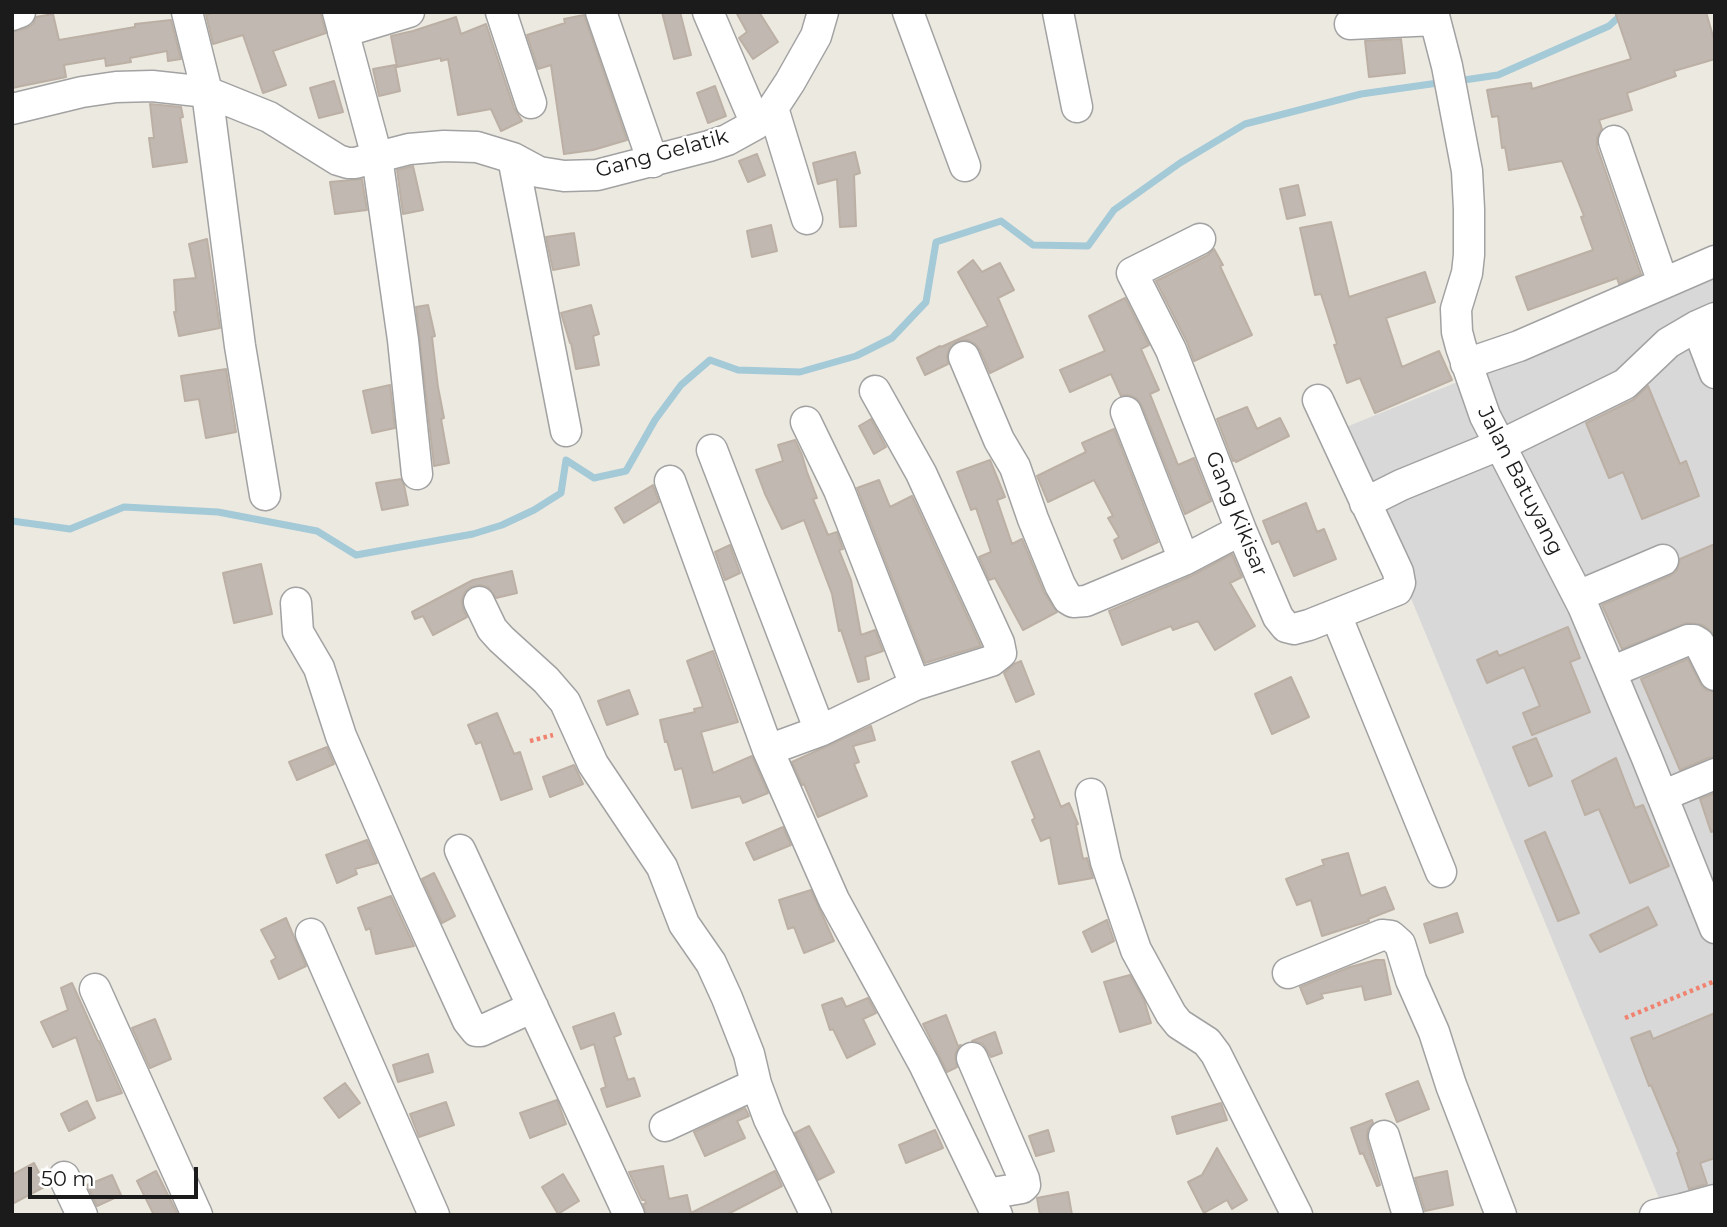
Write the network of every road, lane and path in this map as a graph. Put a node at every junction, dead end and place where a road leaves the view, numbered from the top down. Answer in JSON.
{"nodes":[{"id":1,"x":20,"y":12,"type":"edge"},
{"id":2,"x":187,"y":12,"type":"edge"},
{"id":3,"x":409,"y":12,"type":"edge"},
{"id":4,"x":501,"y":12,"type":"edge"},
{"id":5,"x":601,"y":12,"type":"edge"},
{"id":6,"x":708,"y":12,"type":"edge"},
{"id":7,"x":823,"y":12,"type":"edge"},
{"id":8,"x":908,"y":12,"type":"edge"},
{"id":9,"x":1058,"y":12,"type":"edge"},
{"id":10,"x":12,"y":15,"type":"edge"},
{"id":11,"x":1434,"y":16,"type":"edge"},
{"id":12,"x":341,"y":22,"type":"edge"},
{"id":13,"x":1350,"y":24,"type":"dead end"},
{"id":14,"x":207,"y":92,"type":"junction"},
{"id":15,"x":531,"y":103,"type":"dead end"},
{"id":16,"x":1077,"y":107,"type":"dead end"},
{"id":17,"x":12,"y":109,"type":"edge"},
{"id":18,"x":764,"y":116,"type":"junction"},
{"id":19,"x":1614,"y":141,"type":"dead end"},
{"id":20,"x":377,"y":157,"type":"junction"},
{"id":21,"x":513,"y":158,"type":"junction"},
{"id":22,"x":653,"y":162,"type":"junction"},
{"id":23,"x":965,"y":166,"type":"dead end"},
{"id":24,"x":807,"y":219,"type":"dead end"},
{"id":25,"x":1200,"y":239,"type":"dead end"},
{"id":26,"x":1715,"y":261,"type":"edge"},
{"id":27,"x":1664,"y":284,"type":"junction"},
{"id":28,"x":1706,"y":322,"type":"edge"},
{"id":29,"x":964,"y":357,"type":"dead end"},
{"id":30,"x":1466,"y":364,"type":"junction"},
{"id":31,"x":1715,"y":373,"type":"edge"},
{"id":32,"x":875,"y":391,"type":"dead end"},
{"id":33,"x":1318,"y":400,"type":"dead end"},
{"id":34,"x":1126,"y":412,"type":"dead end"},
{"id":35,"x":806,"y":422,"type":"dead end"},
{"id":36,"x":566,"y":431,"type":"dead end"},
{"id":37,"x":1500,"y":444,"type":"junction"},
{"id":38,"x":712,"y":450,"type":"dead end"},
{"id":39,"x":416,"y":474,"type":"dead end"},
{"id":40,"x":670,"y":481,"type":"dead end"},
{"id":41,"x":265,"y":495,"type":"dead end"},
{"id":42,"x":1365,"y":503,"type":"junction"},
{"id":43,"x":1241,"y":530,"type":"junction"},
{"id":44,"x":1184,"y":560,"type":"junction"},
{"id":45,"x":1663,"y":560,"type":"dead end"},
{"id":46,"x":1578,"y":596,"type":"junction"},
{"id":47,"x":479,"y":602,"type":"dead end"},
{"id":48,"x":296,"y":603,"type":"dead end"},
{"id":49,"x":1336,"y":615,"type":"junction"},
{"id":50,"x":1611,"y":672,"type":"junction"},
{"id":51,"x":1715,"y":675,"type":"edge"},
{"id":52,"x":915,"y":685,"type":"junction"},
{"id":53,"x":820,"y":731,"type":"junction"},
{"id":54,"x":768,"y":750,"type":"junction"},
{"id":55,"x":1715,"y":774,"type":"edge"},
{"id":56,"x":1091,"y":794,"type":"dead end"},
{"id":57,"x":1662,"y":796,"type":"junction"},
{"id":58,"x":460,"y":850,"type":"dead end"},
{"id":59,"x":1441,"y":873,"type":"dead end"},
{"id":60,"x":1715,"y":928,"type":"edge"},
{"id":61,"x":311,"y":934,"type":"dead end"},
{"id":62,"x":1288,"y":973,"type":"dead end"},
{"id":63,"x":1715,"y":981,"type":"edge"},
{"id":64,"x":95,"y":989,"type":"dead end"},
{"id":65,"x":533,"y":1007,"type":"junction"},
{"id":66,"x":1625,"y":1018,"type":"dead end"},
{"id":67,"x":972,"y":1058,"type":"dead end"},
{"id":68,"x":756,"y":1084,"type":"junction"},
{"id":69,"x":665,"y":1126,"type":"dead end"},
{"id":70,"x":1384,"y":1136,"type":"dead end"},
{"id":71,"x":64,"y":1177,"type":"dead end"},
{"id":72,"x":1715,"y":1200,"type":"edge"},
{"id":73,"x":992,"y":1204,"type":"edge"},
{"id":74,"x":82,"y":1215,"type":"edge"},
{"id":75,"x":197,"y":1215,"type":"edge"},
{"id":76,"x":434,"y":1215,"type":"edge"},
{"id":77,"x":629,"y":1215,"type":"edge"},
{"id":78,"x":816,"y":1215,"type":"edge"},
{"id":79,"x":1297,"y":1215,"type":"edge"},
{"id":80,"x":1408,"y":1215,"type":"edge"},
{"id":81,"x":1501,"y":1215,"type":"edge"},
{"id":82,"x":1655,"y":1215,"type":"edge"}],
"edges":[{"from":1,"to":10,"type":"street"},
{"from":2,"to":14,"type":"street"},
{"from":3,"to":12,"type":"street"},
{"from":4,"to":15,"type":"street"},
{"from":5,"to":22,"type":"street"},
{"from":6,"to":18,"type":"street"},
{"from":7,"to":18,"type":"street"},
{"from":8,"to":23,"type":"street"},
{"from":9,"to":16,"type":"street"},
{"from":11,"to":13,"type":"street"},
{"from":11,"to":30,"type":"street","name":"Jalan Batuyang"},
{"from":12,"to":20,"type":"street"},
{"from":14,"to":17,"type":"street","name":"Gang Gelatik"},
{"from":14,"to":20,"type":"street","name":"Gang Gelatik"},
{"from":14,"to":41,"type":"street"},
{"from":18,"to":22,"type":"street","name":"Gang Gelatik"},
{"from":18,"to":24,"type":"street"},
{"from":19,"to":27,"type":"street"},
{"from":20,"to":21,"type":"street","name":"Gang Gelatik"},
{"from":20,"to":39,"type":"street"},
{"from":21,"to":22,"type":"street","name":"Gang Gelatik"},
{"from":21,"to":36,"type":"street"},
{"from":25,"to":43,"type":"street","name":"Gang Kikisar"},
{"from":26,"to":27,"type":"street"},
{"from":27,"to":30,"type":"street"},
{"from":28,"to":31,"type":"street"},
{"from":28,"to":37,"type":"street"},
{"from":29,"to":44,"type":"street"},
{"from":30,"to":37,"type":"street","name":"Jalan Batuyang"},
{"from":32,"to":52,"type":"street"},
{"from":33,"to":42,"type":"street","name":"Gang Kikisar"},
{"from":34,"to":44,"type":"street"},
{"from":35,"to":52,"type":"street"},
{"from":37,"to":42,"type":"street"},
{"from":37,"to":46,"type":"street","name":"Jalan Batuyang"},
{"from":38,"to":53,"type":"street"},
{"from":40,"to":54,"type":"street"},
{"from":42,"to":49,"type":"street","name":"Gang Kikisar"},
{"from":43,"to":44,"type":"street"},
{"from":43,"to":49,"type":"street","name":"Gang Kikisar"},
{"from":45,"to":46,"type":"street"},
{"from":46,"to":50,"type":"street","name":"Jalan Batuyang"},
{"from":47,"to":68,"type":"street"},
{"from":48,"to":65,"type":"street"},
{"from":49,"to":59,"type":"street"},
{"from":50,"to":51,"type":"street"},
{"from":50,"to":57,"type":"street","name":"Jalan Batuyang"},
{"from":52,"to":53,"type":"street"},
{"from":53,"to":54,"type":"street"},
{"from":54,"to":73,"type":"street"},
{"from":55,"to":57,"type":"street"},
{"from":56,"to":79,"type":"street"},
{"from":57,"to":60,"type":"street","name":"Jalan Batuyang"},
{"from":58,"to":65,"type":"street"},
{"from":61,"to":76,"type":"street"},
{"from":62,"to":81,"type":"street"},
{"from":63,"to":66,"type":"path"},
{"from":64,"to":75,"type":"street"},
{"from":65,"to":77,"type":"street"},
{"from":67,"to":73,"type":"street"},
{"from":68,"to":69,"type":"street"},
{"from":68,"to":78,"type":"street"},
{"from":70,"to":80,"type":"street"},
{"from":71,"to":74,"type":"street"},
{"from":72,"to":82,"type":"street"}]}
